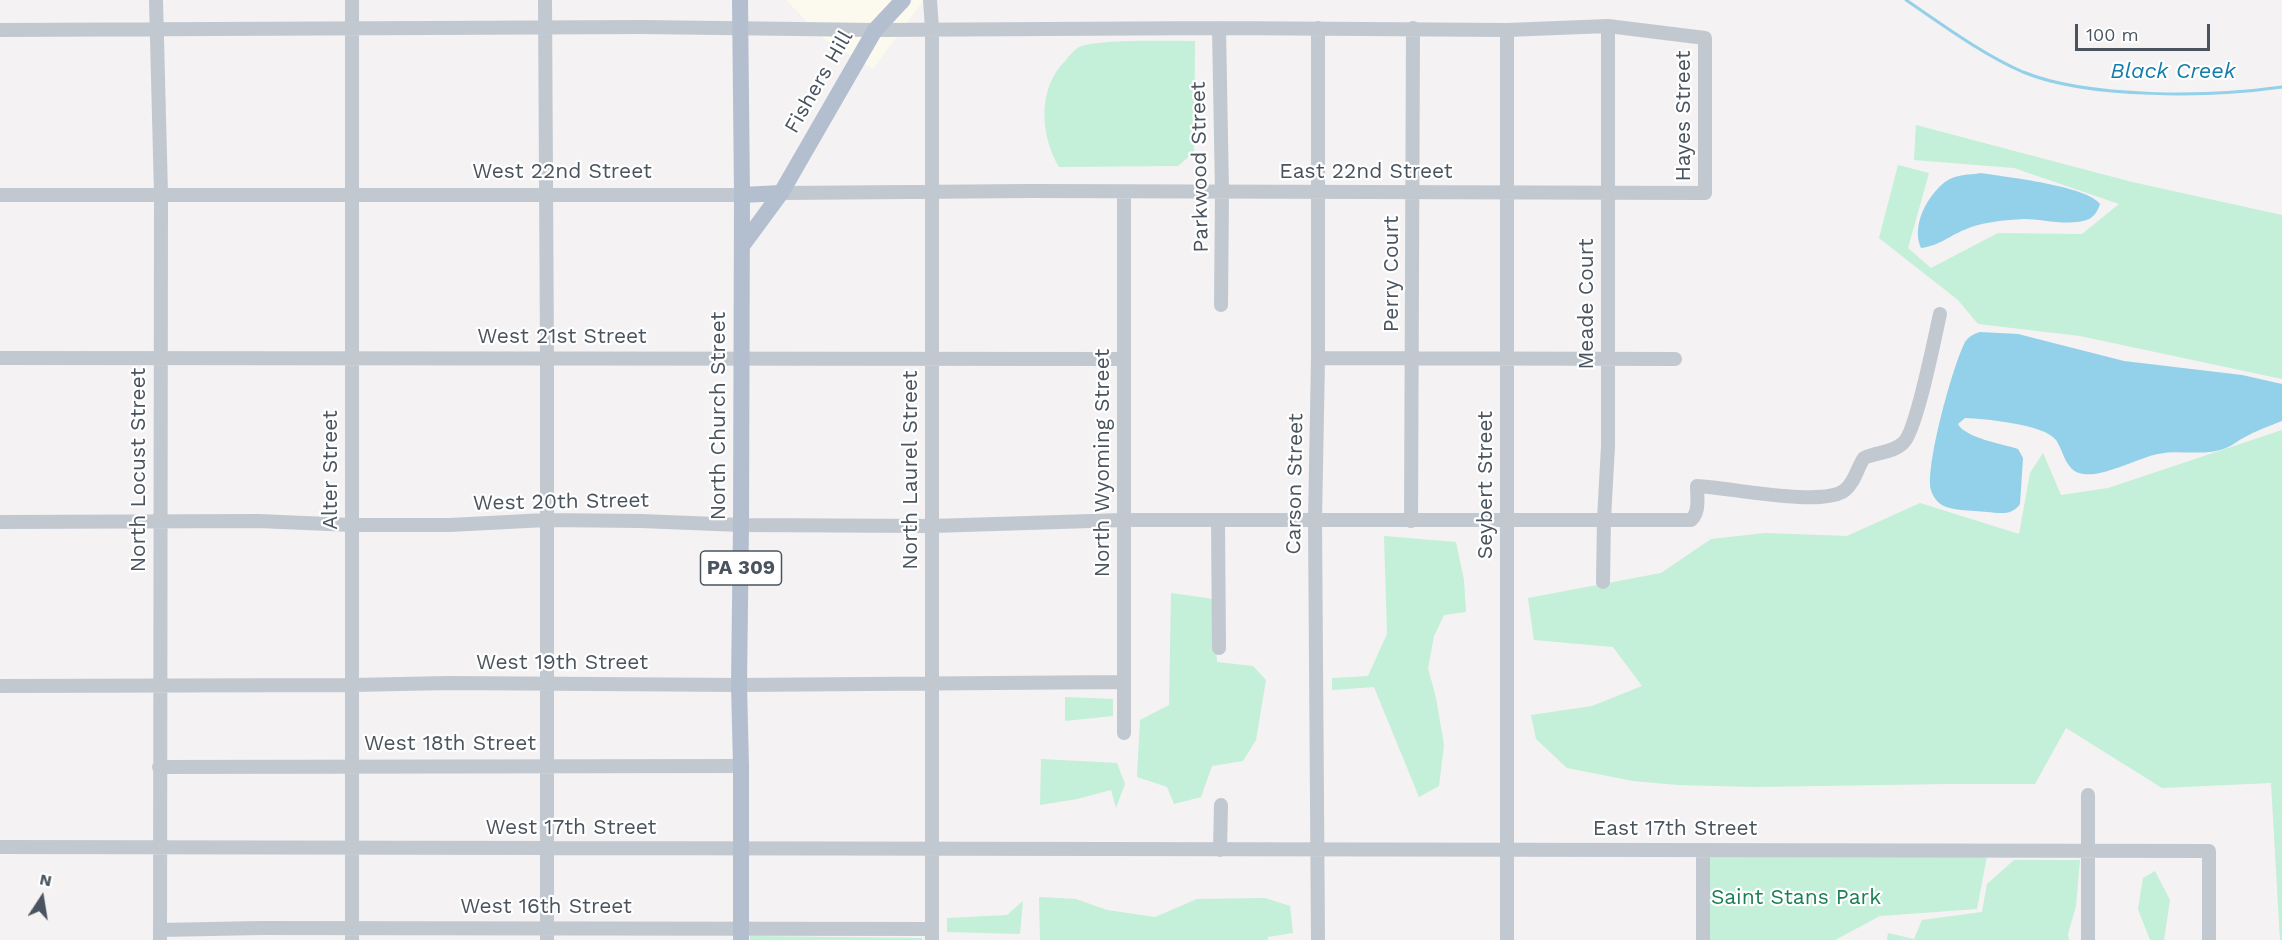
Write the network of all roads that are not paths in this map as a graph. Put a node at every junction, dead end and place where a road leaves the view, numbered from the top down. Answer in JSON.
{"nodes":[{"id":1,"x":156,"y":0,"type":"edge"},
{"id":2,"x":352,"y":0,"type":"edge"},
{"id":3,"x":544,"y":0,"type":"edge"},
{"id":4,"x":740,"y":0,"type":"edge"},
{"id":5,"x":903,"y":0,"type":"edge"},
{"id":6,"x":930,"y":0,"type":"edge"},
{"id":7,"x":1608,"y":26,"type":"junction"},
{"id":8,"x":544,"y":28,"type":"junction"},
{"id":9,"x":740,"y":28,"type":"junction"},
{"id":10,"x":932,"y":28,"type":"junction"},
{"id":11,"x":1219,"y":28,"type":"junction"},
{"id":12,"x":1318,"y":28,"type":"junction"},
{"id":13,"x":1413,"y":28,"type":"junction"},
{"id":14,"x":156,"y":29,"type":"junction"},
{"id":15,"x":352,"y":29,"type":"junction"},
{"id":16,"x":0,"y":30,"type":"edge"},
{"id":17,"x":875,"y":30,"type":"junction"},
{"id":18,"x":1507,"y":30,"type":"junction"},
{"id":19,"x":932,"y":191,"type":"junction"},
{"id":20,"x":1124,"y":192,"type":"junction"},
{"id":21,"x":1222,"y":192,"type":"junction"},
{"id":22,"x":780,"y":193,"type":"junction"},
{"id":23,"x":1318,"y":193,"type":"junction"},
{"id":24,"x":1413,"y":193,"type":"junction"},
{"id":25,"x":1507,"y":193,"type":"junction"},
{"id":26,"x":1608,"y":193,"type":"junction"},
{"id":27,"x":161,"y":194,"type":"junction"},
{"id":28,"x":545,"y":194,"type":"junction"},
{"id":29,"x":0,"y":195,"type":"edge"},
{"id":30,"x":352,"y":195,"type":"junction"},
{"id":31,"x":742,"y":195,"type":"junction"},
{"id":32,"x":742,"y":246,"type":"junction"},
{"id":33,"x":1221,"y":305,"type":"dead end"},
{"id":34,"x":1940,"y":314,"type":"dead end"},
{"id":35,"x":0,"y":358,"type":"edge"},
{"id":36,"x":161,"y":358,"type":"junction"},
{"id":37,"x":352,"y":358,"type":"junction"},
{"id":38,"x":547,"y":358,"type":"junction"},
{"id":39,"x":1318,"y":358,"type":"junction"},
{"id":40,"x":1413,"y":358,"type":"junction"},
{"id":41,"x":1507,"y":358,"type":"junction"},
{"id":42,"x":1608,"y":358,"type":"junction"},
{"id":43,"x":1675,"y":358,"type":"dead end"},
{"id":44,"x":742,"y":359,"type":"junction"},
{"id":45,"x":932,"y":359,"type":"junction"},
{"id":46,"x":1124,"y":359,"type":"junction"},
{"id":47,"x":1604,"y":519,"type":"junction"},
{"id":48,"x":546,"y":520,"type":"junction"},
{"id":49,"x":1123,"y":520,"type":"junction"},
{"id":50,"x":160,"y":521,"type":"junction"},
{"id":51,"x":1218,"y":521,"type":"junction"},
{"id":52,"x":1315,"y":521,"type":"junction"},
{"id":53,"x":1411,"y":521,"type":"junction"},
{"id":54,"x":1507,"y":521,"type":"junction"},
{"id":55,"x":0,"y":522,"type":"edge"},
{"id":56,"x":352,"y":525,"type":"junction"},
{"id":57,"x":741,"y":525,"type":"junction"},
{"id":58,"x":932,"y":526,"type":"junction"},
{"id":59,"x":1603,"y":582,"type":"dead end"},
{"id":60,"x":1219,"y":648,"type":"dead end"},
{"id":61,"x":1124,"y":682,"type":"junction"},
{"id":62,"x":932,"y":684,"type":"junction"},
{"id":63,"x":160,"y":685,"type":"junction"},
{"id":64,"x":353,"y":685,"type":"junction"},
{"id":65,"x":547,"y":685,"type":"junction"},
{"id":66,"x":739,"y":685,"type":"junction"},
{"id":67,"x":0,"y":686,"type":"edge"},
{"id":68,"x":1124,"y":733,"type":"dead end"},
{"id":69,"x":351,"y":765,"type":"junction"},
{"id":70,"x":547,"y":766,"type":"junction"},
{"id":71,"x":741,"y":766,"type":"junction"},
{"id":72,"x":159,"y":767,"type":"junction"},
{"id":73,"x":2088,"y":795,"type":"dead end"},
{"id":74,"x":1221,"y":805,"type":"dead end"},
{"id":75,"x":0,"y":847,"type":"edge"},
{"id":76,"x":351,"y":848,"type":"junction"},
{"id":77,"x":160,"y":849,"type":"junction"},
{"id":78,"x":547,"y":849,"type":"junction"},
{"id":79,"x":741,"y":849,"type":"junction"},
{"id":80,"x":932,"y":849,"type":"junction"},
{"id":81,"x":1142,"y":850,"type":"joint"},
{"id":82,"x":1220,"y":850,"type":"junction"},
{"id":83,"x":1318,"y":850,"type":"junction"},
{"id":84,"x":1507,"y":850,"type":"junction"},
{"id":85,"x":1703,"y":850,"type":"junction"},
{"id":86,"x":2088,"y":851,"type":"junction"},
{"id":87,"x":352,"y":934,"type":"edge"},
{"id":88,"x":547,"y":934,"type":"edge"},
{"id":89,"x":741,"y":934,"type":"edge"},
{"id":90,"x":932,"y":934,"type":"edge"},
{"id":91,"x":160,"y":935,"type":"edge"},
{"id":92,"x":1318,"y":940,"type":"edge"},
{"id":93,"x":1507,"y":940,"type":"edge"},
{"id":94,"x":1703,"y":940,"type":"edge"},
{"id":95,"x":2088,"y":940,"type":"edge"},
{"id":96,"x":2209,"y":940,"type":"edge"}],
"edges":[{"from":1,"to":14,"type":"street","name":"North Locust Street"},
{"from":2,"to":15,"type":"street","name":"Alter Street"},
{"from":3,"to":8,"type":"street"},
{"from":4,"to":9,"type":"main road","name":"North Church Street","number":"PA 309"},
{"from":5,"to":17,"type":"main road","name":"Fishers Hill"},
{"from":6,"to":10,"type":"street","name":"North Laurel Street"},
{"from":7,"to":18,"type":"street"},
{"from":7,"to":26,"type":"street","name":"Meade Court"},
{"from":7,"to":26,"type":"street","name":"Hayes Street"},
{"from":8,"to":9,"type":"street"},
{"from":8,"to":15,"type":"street"},
{"from":8,"to":28,"type":"street"},
{"from":9,"to":17,"type":"street"},
{"from":9,"to":31,"type":"main road","name":"North Church Street","number":"PA 309"},
{"from":10,"to":11,"type":"street"},
{"from":10,"to":17,"type":"street"},
{"from":10,"to":19,"type":"street","name":"North Laurel Street"},
{"from":11,"to":12,"type":"street"},
{"from":11,"to":21,"type":"street","name":"Parkwood Street"},
{"from":12,"to":13,"type":"street"},
{"from":12,"to":23,"type":"street","name":"Carson Street"},
{"from":13,"to":18,"type":"street"},
{"from":13,"to":24,"type":"street","name":"Perry Court"},
{"from":14,"to":15,"type":"street"},
{"from":14,"to":16,"type":"street"},
{"from":14,"to":27,"type":"street","name":"North Locust Street"},
{"from":15,"to":30,"type":"street","name":"Alter Street"},
{"from":17,"to":22,"type":"main road","name":"Fishers Hill"},
{"from":18,"to":25,"type":"street","name":"Seybert Street"},
{"from":19,"to":20,"type":"street","name":"West 22nd Street"},
{"from":19,"to":22,"type":"street","name":"West 22nd Street"},
{"from":19,"to":45,"type":"street","name":"North Laurel Street"},
{"from":20,"to":21,"type":"street","name":"East 22nd Street"},
{"from":20,"to":46,"type":"street","name":"North Wyoming Street"},
{"from":21,"to":23,"type":"street","name":"East 22nd Street"},
{"from":21,"to":33,"type":"street","name":"Parkwood Street"},
{"from":22,"to":31,"type":"main road","name":"West 22nd Street"},
{"from":22,"to":32,"type":"main road","name":"Fishers Hill"},
{"from":23,"to":24,"type":"street","name":"East 22nd Street"},
{"from":23,"to":39,"type":"street","name":"Carson Street"},
{"from":24,"to":25,"type":"street","name":"East 22nd Street"},
{"from":24,"to":40,"type":"street","name":"Perry Court"},
{"from":25,"to":26,"type":"street","name":"East 22nd Street"},
{"from":25,"to":41,"type":"street","name":"Seybert Street"},
{"from":26,"to":42,"type":"street","name":"Meade Court"},
{"from":27,"to":29,"type":"street","name":"West 22nd Street"},
{"from":27,"to":30,"type":"street","name":"West 22nd Street"},
{"from":27,"to":36,"type":"street","name":"North Locust Street"},
{"from":28,"to":30,"type":"street","name":"West 22nd Street"},
{"from":28,"to":31,"type":"street","name":"West 22nd Street"},
{"from":28,"to":38,"type":"street"},
{"from":30,"to":37,"type":"street","name":"Alter Street"},
{"from":31,"to":32,"type":"main road","name":"North Church Street","number":"PA 309"},
{"from":32,"to":44,"type":"main road","name":"North Church Street","number":"PA 309"},
{"from":34,"to":47,"type":"street","name":"West 20th Street"},
{"from":35,"to":36,"type":"street","name":"West 21st Street"},
{"from":36,"to":37,"type":"street","name":"West 21st Street"},
{"from":36,"to":50,"type":"street","name":"North Locust Street"},
{"from":37,"to":38,"type":"street","name":"West 21st Street"},
{"from":37,"to":56,"type":"street","name":"Alter Street"},
{"from":38,"to":44,"type":"street","name":"West 21st Street"},
{"from":38,"to":48,"type":"street"},
{"from":39,"to":40,"type":"street"},
{"from":39,"to":52,"type":"street","name":"Carson Street"},
{"from":40,"to":41,"type":"street"},
{"from":40,"to":53,"type":"street","name":"Perry Court"},
{"from":41,"to":42,"type":"street"},
{"from":41,"to":54,"type":"street","name":"Seybert Street"},
{"from":42,"to":43,"type":"street"},
{"from":42,"to":47,"type":"street","name":"Meade Court"},
{"from":44,"to":45,"type":"street","name":"West 21st Street"},
{"from":44,"to":57,"type":"main road","name":"North Church Street","number":"PA 309"},
{"from":45,"to":46,"type":"street","name":"West 21st Street"},
{"from":45,"to":58,"type":"street","name":"North Laurel Street"},
{"from":46,"to":49,"type":"street","name":"North Wyoming Street"},
{"from":47,"to":54,"type":"street","name":"West 20th Street"},
{"from":47,"to":59,"type":"street","name":"Meade Court"},
{"from":48,"to":56,"type":"street","name":"West 20th Street"},
{"from":48,"to":57,"type":"street","name":"West 20th Street"},
{"from":48,"to":65,"type":"street"},
{"from":49,"to":51,"type":"street","name":"West 20th Street"},
{"from":49,"to":58,"type":"street","name":"West 20th Street"},
{"from":49,"to":61,"type":"street","name":"North Wyoming Street"},
{"from":50,"to":55,"type":"street","name":"West 20th Street"},
{"from":50,"to":56,"type":"street","name":"West 20th Street"},
{"from":50,"to":63,"type":"street","name":"North Locust Street"},
{"from":51,"to":52,"type":"street","name":"West 20th Street"},
{"from":51,"to":60,"type":"street"},
{"from":52,"to":53,"type":"street","name":"West 20th Street"},
{"from":52,"to":83,"type":"street","name":"Carson Street"},
{"from":53,"to":54,"type":"street","name":"West 20th Street"},
{"from":54,"to":84,"type":"street","name":"Seybert Street"},
{"from":56,"to":64,"type":"street","name":"Alter Street"},
{"from":57,"to":58,"type":"street","name":"West 20th Street"},
{"from":57,"to":66,"type":"main road","name":"North Church Street","number":"PA 309"},
{"from":58,"to":62,"type":"street","name":"North Laurel Street"},
{"from":61,"to":62,"type":"street","name":"West 19th Street"},
{"from":61,"to":68,"type":"street","name":"North Wyoming Street"},
{"from":62,"to":66,"type":"street","name":"West 19th Street"},
{"from":62,"to":80,"type":"street","name":"North Laurel Street"},
{"from":63,"to":64,"type":"street","name":"West 19th Street"},
{"from":63,"to":67,"type":"street","name":"West 19th Street"},
{"from":63,"to":72,"type":"street","name":"North Locust Street"},
{"from":64,"to":65,"type":"street","name":"West 19th Street"},
{"from":64,"to":69,"type":"street","name":"Alter Street"},
{"from":65,"to":66,"type":"street","name":"West 19th Street"},
{"from":65,"to":70,"type":"street"},
{"from":66,"to":71,"type":"main road","name":"North Church Street","number":"PA 309"},
{"from":69,"to":70,"type":"street","name":"West 18th Street"},
{"from":69,"to":72,"type":"street","name":"West 18th Street"},
{"from":69,"to":76,"type":"street","name":"Alter Street"},
{"from":70,"to":71,"type":"street","name":"West 18th Street"},
{"from":70,"to":78,"type":"street"},
{"from":71,"to":79,"type":"main road","name":"North Church Street","number":"PA 309"},
{"from":72,"to":77,"type":"street","name":"North Locust Street"},
{"from":73,"to":86,"type":"street"},
{"from":74,"to":82,"type":"street"},
{"from":75,"to":77,"type":"street","name":"West 17th Street"},
{"from":76,"to":77,"type":"street","name":"West 17th Street"},
{"from":76,"to":78,"type":"street","name":"West 17th Street"},
{"from":76,"to":87,"type":"street","name":"Alter Street"},
{"from":77,"to":91,"type":"street","name":"North Locust Street"},
{"from":78,"to":79,"type":"street","name":"West 17th Street"},
{"from":78,"to":88,"type":"street"},
{"from":79,"to":80,"type":"street","name":"West 17th Street"},
{"from":79,"to":89,"type":"main road","name":"North Church Street","number":"PA 309"},
{"from":80,"to":81,"type":"street","name":"West 17th Street"},
{"from":80,"to":90,"type":"street","name":"North Laurel Street"},
{"from":81,"to":82,"type":"street","name":"East 17th Street"},
{"from":82,"to":83,"type":"street","name":"East 17th Street"},
{"from":83,"to":84,"type":"street","name":"East 17th Street"},
{"from":83,"to":92,"type":"street","name":"Carson Street"},
{"from":84,"to":85,"type":"street","name":"East 17th Street"},
{"from":84,"to":93,"type":"street","name":"Seybert Street"},
{"from":85,"to":86,"type":"street","name":"East 17th Street"},
{"from":85,"to":94,"type":"street"},
{"from":86,"to":95,"type":"street"},
{"from":86,"to":96,"type":"street","name":"East 17th Street"},
{"from":87,"to":88,"type":"street","name":"West 16th Street"},
{"from":87,"to":91,"type":"street","name":"West 16th Street"},
{"from":88,"to":89,"type":"street","name":"West 16th Street"},
{"from":89,"to":90,"type":"street","name":"West 16th Street"}]}
